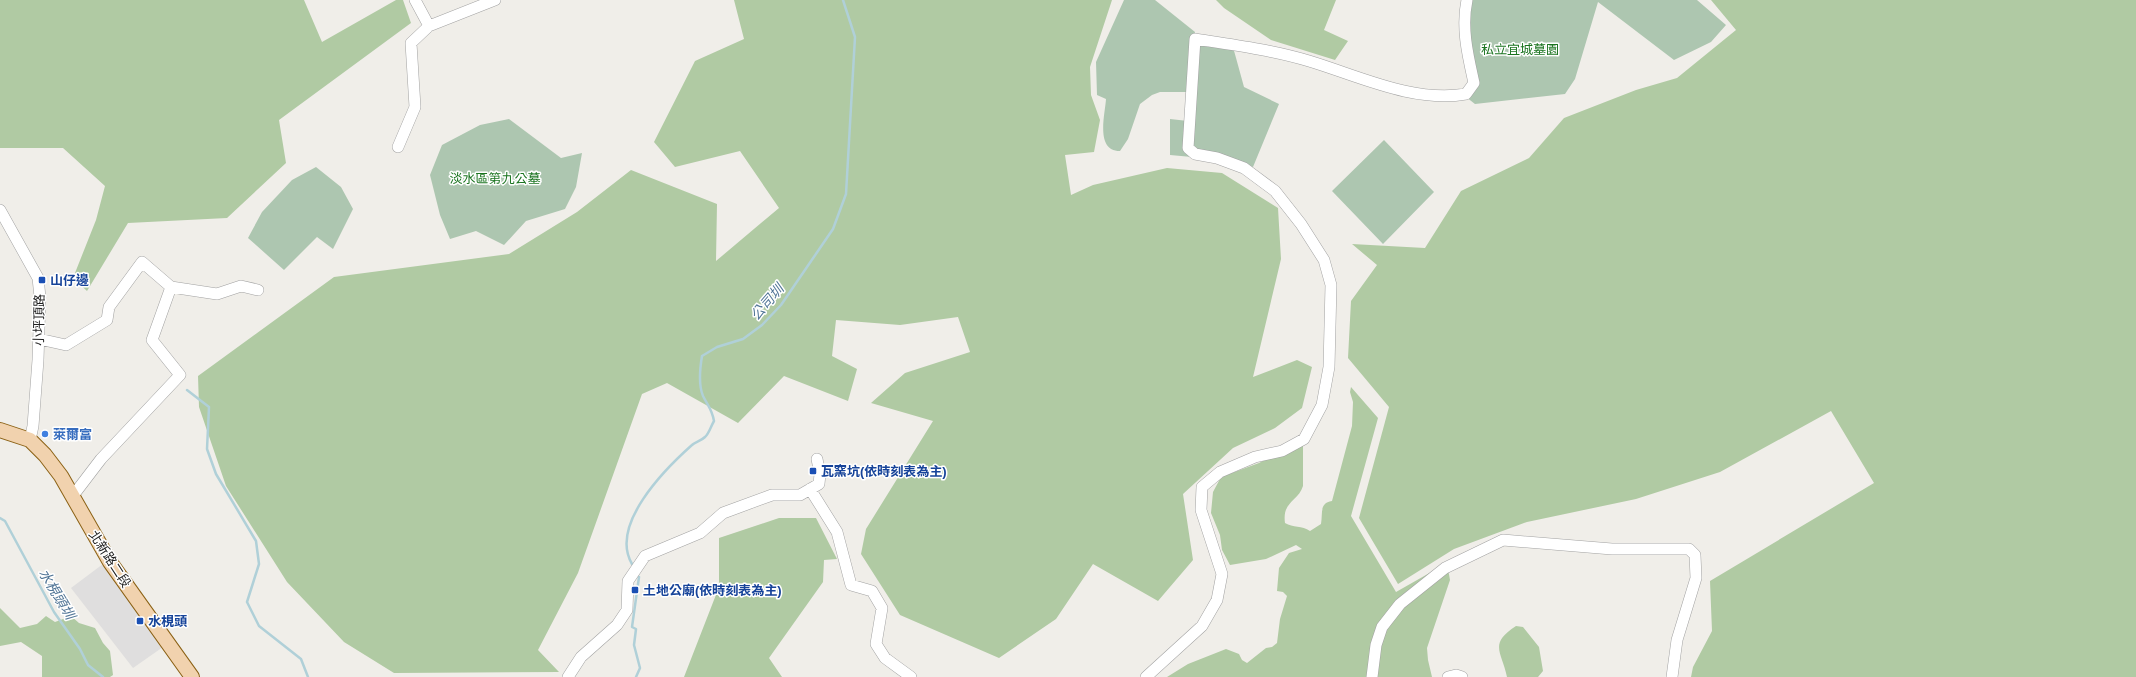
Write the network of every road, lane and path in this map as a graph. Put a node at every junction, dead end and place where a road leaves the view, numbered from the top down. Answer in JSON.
{"nodes":[{"id":1,"x":415,"y":0,"type":"edge"},
{"id":2,"x":495,"y":0,"type":"edge"},
{"id":3,"x":1467,"y":0,"type":"edge"},
{"id":4,"x":429,"y":26,"type":"junction"},
{"id":5,"x":398,"y":147,"type":"dead end"},
{"id":6,"x":0,"y":210,"type":"edge"},
{"id":7,"x":171,"y":287,"type":"junction"},
{"id":8,"x":258,"y":290,"type":"dead end"},
{"id":9,"x":39,"y":339,"type":"junction"},
{"id":10,"x":0,"y":430,"type":"edge"},
{"id":11,"x":30,"y":440,"type":"junction"},
{"id":12,"x":817,"y":459,"type":"dead end"},
{"id":13,"x":810,"y":489,"type":"junction"},
{"id":14,"x":72,"y":497,"type":"junction"},
{"id":15,"x":192,"y":677,"type":"edge"},
{"id":16,"x":568,"y":677,"type":"edge"},
{"id":17,"x":911,"y":677,"type":"edge"},
{"id":18,"x":1146,"y":677,"type":"edge"},
{"id":19,"x":1372,"y":677,"type":"edge"},
{"id":20,"x":1448,"y":677,"type":"edge"},
{"id":21,"x":1462,"y":677,"type":"edge"},
{"id":22,"x":1672,"y":677,"type":"edge"}],
"edges":[{"from":1,"to":4,"type":"street"},
{"from":2,"to":4,"type":"street"},
{"from":3,"to":18,"type":"street"},
{"from":4,"to":5,"type":"street"},
{"from":6,"to":9,"type":"street","name":"小坪頂路"},
{"from":7,"to":8,"type":"street"},
{"from":7,"to":9,"type":"street"},
{"from":7,"to":14,"type":"street"},
{"from":9,"to":11,"type":"street","name":"小坪頂路"},
{"from":10,"to":11,"type":"main road"},
{"from":11,"to":14,"type":"main road","name":"北新路二段"},
{"from":12,"to":13,"type":"street"},
{"from":13,"to":16,"type":"street"},
{"from":13,"to":17,"type":"street"},
{"from":14,"to":15,"type":"main road","name":"北新路二段"},
{"from":19,"to":22,"type":"street"},
{"from":20,"to":21,"type":"street"}]}
